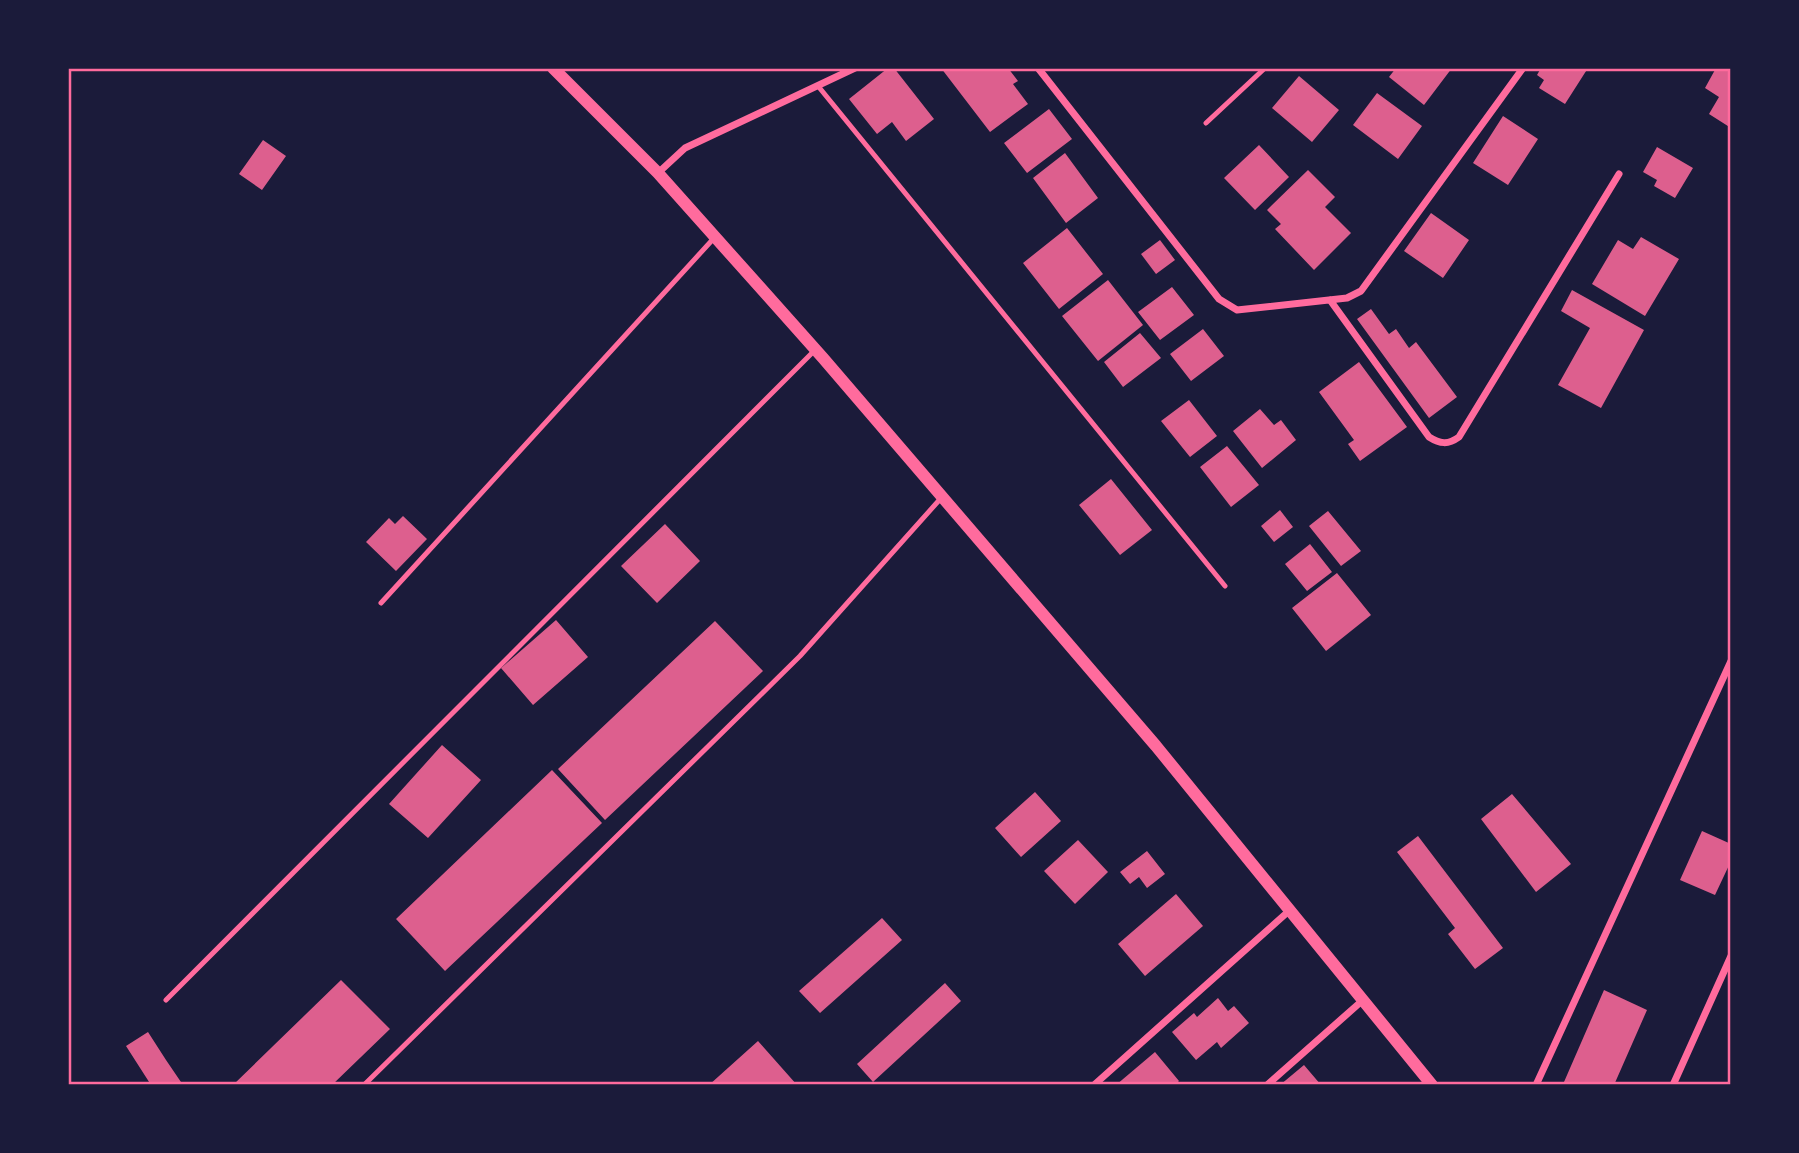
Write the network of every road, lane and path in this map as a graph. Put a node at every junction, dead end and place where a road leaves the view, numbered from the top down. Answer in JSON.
{"nodes":[{"id":1,"x":553,"y":68,"type":"edge"},
{"id":2,"x":855,"y":68,"type":"edge"},
{"id":3,"x":1038,"y":68,"type":"edge"},
{"id":4,"x":1265,"y":68,"type":"edge"},
{"id":5,"x":1523,"y":68,"type":"edge"},
{"id":6,"x":818,"y":86,"type":"junction"},
{"id":7,"x":1206,"y":123,"type":"dead end"},
{"id":8,"x":658,"y":173,"type":"junction"},
{"id":9,"x":1619,"y":174,"type":"dead end"},
{"id":10,"x":715,"y":237,"type":"junction"},
{"id":11,"x":1330,"y":300,"type":"junction"},
{"id":12,"x":815,"y":350,"type":"junction"},
{"id":13,"x":942,"y":497,"type":"junction"},
{"id":14,"x":1225,"y":586,"type":"dead end"},
{"id":15,"x":381,"y":603,"type":"dead end"},
{"id":16,"x":1731,"y":661,"type":"edge"},
{"id":17,"x":1291,"y":910,"type":"junction"},
{"id":18,"x":1731,"y":956,"type":"edge"},
{"id":19,"x":166,"y":1000,"type":"dead end"},
{"id":20,"x":1363,"y":1000,"type":"junction"},
{"id":21,"x":364,"y":1085,"type":"edge"},
{"id":22,"x":1094,"y":1085,"type":"edge"},
{"id":23,"x":1267,"y":1085,"type":"edge"},
{"id":24,"x":1433,"y":1085,"type":"edge"},
{"id":25,"x":1536,"y":1085,"type":"edge"},
{"id":26,"x":1674,"y":1085,"type":"edge"}],
"edges":[{"from":1,"to":8,"type":"street"},
{"from":2,"to":6,"type":"street"},
{"from":3,"to":11,"type":"street"},
{"from":4,"to":7,"type":"lane"},
{"from":5,"to":11,"type":"street"},
{"from":6,"to":8,"type":"street"},
{"from":6,"to":14,"type":"lane"},
{"from":8,"to":10,"type":"street"},
{"from":9,"to":11,"type":"street"},
{"from":10,"to":12,"type":"street"},
{"from":10,"to":15,"type":"lane"},
{"from":12,"to":13,"type":"street"},
{"from":12,"to":19,"type":"lane"},
{"from":13,"to":17,"type":"street"},
{"from":13,"to":21,"type":"lane"},
{"from":16,"to":25,"type":"street"},
{"from":17,"to":20,"type":"street"},
{"from":17,"to":22,"type":"street"},
{"from":18,"to":26,"type":"street"},
{"from":20,"to":23,"type":"street"},
{"from":20,"to":24,"type":"street"}]}
